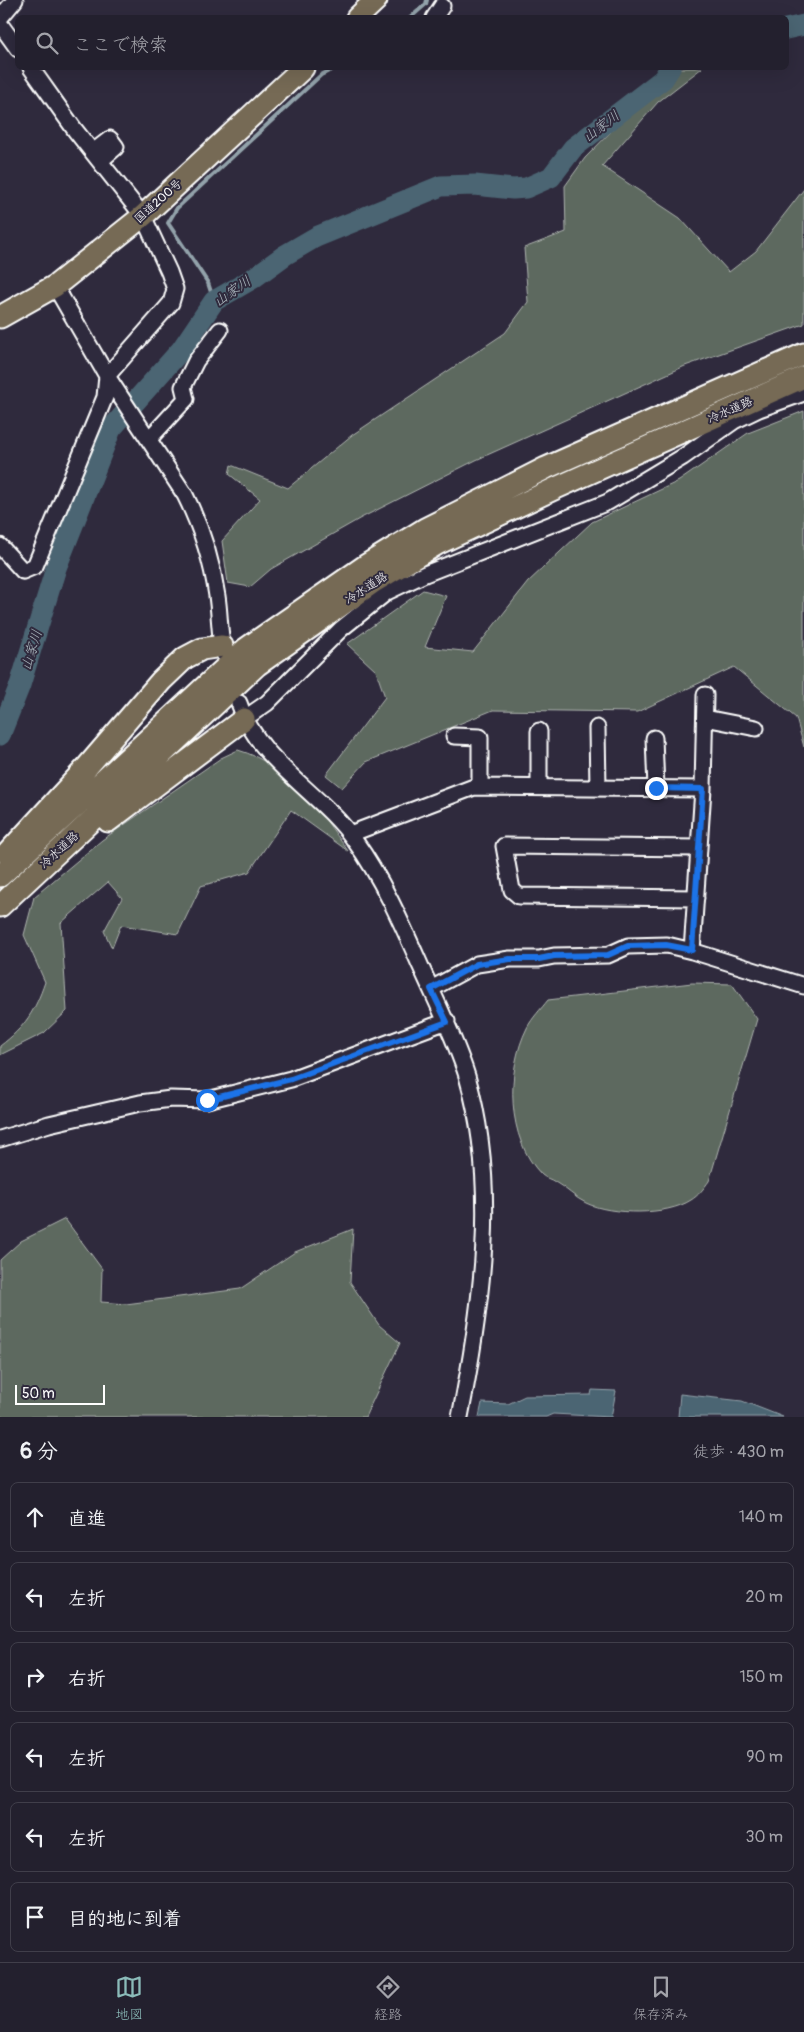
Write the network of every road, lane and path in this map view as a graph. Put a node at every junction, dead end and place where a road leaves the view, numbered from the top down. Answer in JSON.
{"nodes":[{"id":1,"x":15,"y":0,"type":"edge"},
{"id":2,"x":376,"y":0,"type":"edge"},
{"id":3,"x":360,"y":15,"type":"edge"},
{"id":4,"x":0,"y":18,"type":"edge"},
{"id":5,"x":0,"y":24,"type":"edge"},
{"id":6,"x":15,"y":45,"type":"edge"},
{"id":7,"x":32,"y":70,"type":"edge"},
{"id":8,"x":301,"y":70,"type":"edge"},
{"id":9,"x":143,"y":216,"type":"junction"},
{"id":10,"x":55,"y":286,"type":"junction"},
{"id":11,"x":0,"y":317,"type":"edge"},
{"id":12,"x":220,"y":330,"type":"dead end"},
{"id":13,"x":804,"y":354,"type":"edge"},
{"id":14,"x":108,"y":376,"type":"junction"},
{"id":15,"x":804,"y":377,"type":"edge"},
{"id":16,"x":804,"y":393,"type":"edge"},
{"id":17,"x":149,"y":439,"type":"junction"},
{"id":18,"x":0,"y":546,"type":"edge"},
{"id":19,"x":223,"y":650,"type":"joint"},
{"id":20,"x":705,"y":695,"type":"dead end"},
{"id":21,"x":241,"y":711,"type":"junction"},
{"id":22,"x":705,"y":718,"type":"junction"},
{"id":23,"x":597,"y":728,"type":"dead end"},
{"id":24,"x":756,"y":728,"type":"dead end"},
{"id":25,"x":539,"y":731,"type":"dead end"},
{"id":26,"x":454,"y":736,"type":"dead end"},
{"id":27,"x":654,"y":738,"type":"dead end"},
{"id":28,"x":480,"y":787,"type":"junction"},
{"id":29,"x":539,"y":787,"type":"junction"},
{"id":30,"x":598,"y":788,"type":"junction"},
{"id":31,"x":656,"y":788,"type":"junction"},
{"id":32,"x":703,"y":789,"type":"junction"},
{"id":33,"x":350,"y":834,"type":"junction"},
{"id":34,"x":699,"y":848,"type":"junction"},
{"id":35,"x":0,"y":862,"type":"edge"},
{"id":36,"x":0,"y":876,"type":"edge"},
{"id":37,"x":696,"y":898,"type":"junction"},
{"id":38,"x":0,"y":906,"type":"edge"},
{"id":39,"x":692,"y":950,"type":"junction"},
{"id":40,"x":804,"y":986,"type":"edge"},
{"id":41,"x":431,"y":989,"type":"junction"},
{"id":42,"x":447,"y":1022,"type":"junction"},
{"id":43,"x":0,"y":1139,"type":"edge"},
{"id":44,"x":460,"y":1417,"type":"edge"}],
"edges":[{"from":1,"to":4,"type":"street"},
{"from":2,"to":3,"type":"highway"},
{"from":5,"to":6,"type":"street"},
{"from":7,"to":9,"type":"street"},
{"from":8,"to":9,"type":"highway","name":"国道200号"},
{"from":9,"to":10,"type":"highway","name":"国道200号"},
{"from":9,"to":14,"type":"street"},
{"from":10,"to":11,"type":"highway","name":"国道200号"},
{"from":10,"to":14,"type":"street"},
{"from":12,"to":17,"type":"street"},
{"from":13,"to":36,"type":"highway","name":"冷水道路"},
{"from":14,"to":17,"type":"street"},
{"from":14,"to":18,"type":"street"},
{"from":15,"to":38,"type":"highway","name":"冷水道路"},
{"from":16,"to":21,"type":"street"},
{"from":17,"to":19,"type":"street"},
{"from":19,"to":35,"type":"highway"},
{"from":20,"to":22,"type":"street"},
{"from":21,"to":33,"type":"street"},
{"from":21,"to":38,"type":"highway"},
{"from":22,"to":24,"type":"street"},
{"from":22,"to":32,"type":"street"},
{"from":23,"to":30,"type":"street"},
{"from":25,"to":29,"type":"street"},
{"from":26,"to":28,"type":"street"},
{"from":27,"to":31,"type":"street"},
{"from":28,"to":29,"type":"street"},
{"from":28,"to":33,"type":"street"},
{"from":29,"to":30,"type":"street"},
{"from":30,"to":31,"type":"street"},
{"from":31,"to":32,"type":"street"},
{"from":32,"to":34,"type":"street"},
{"from":33,"to":41,"type":"street"},
{"from":34,"to":37,"type":"street"},
{"from":34,"to":37,"type":"street"},
{"from":37,"to":39,"type":"street"},
{"from":39,"to":40,"type":"street"},
{"from":39,"to":41,"type":"street"},
{"from":41,"to":42,"type":"street"},
{"from":42,"to":43,"type":"street"},
{"from":42,"to":44,"type":"street"}]}
